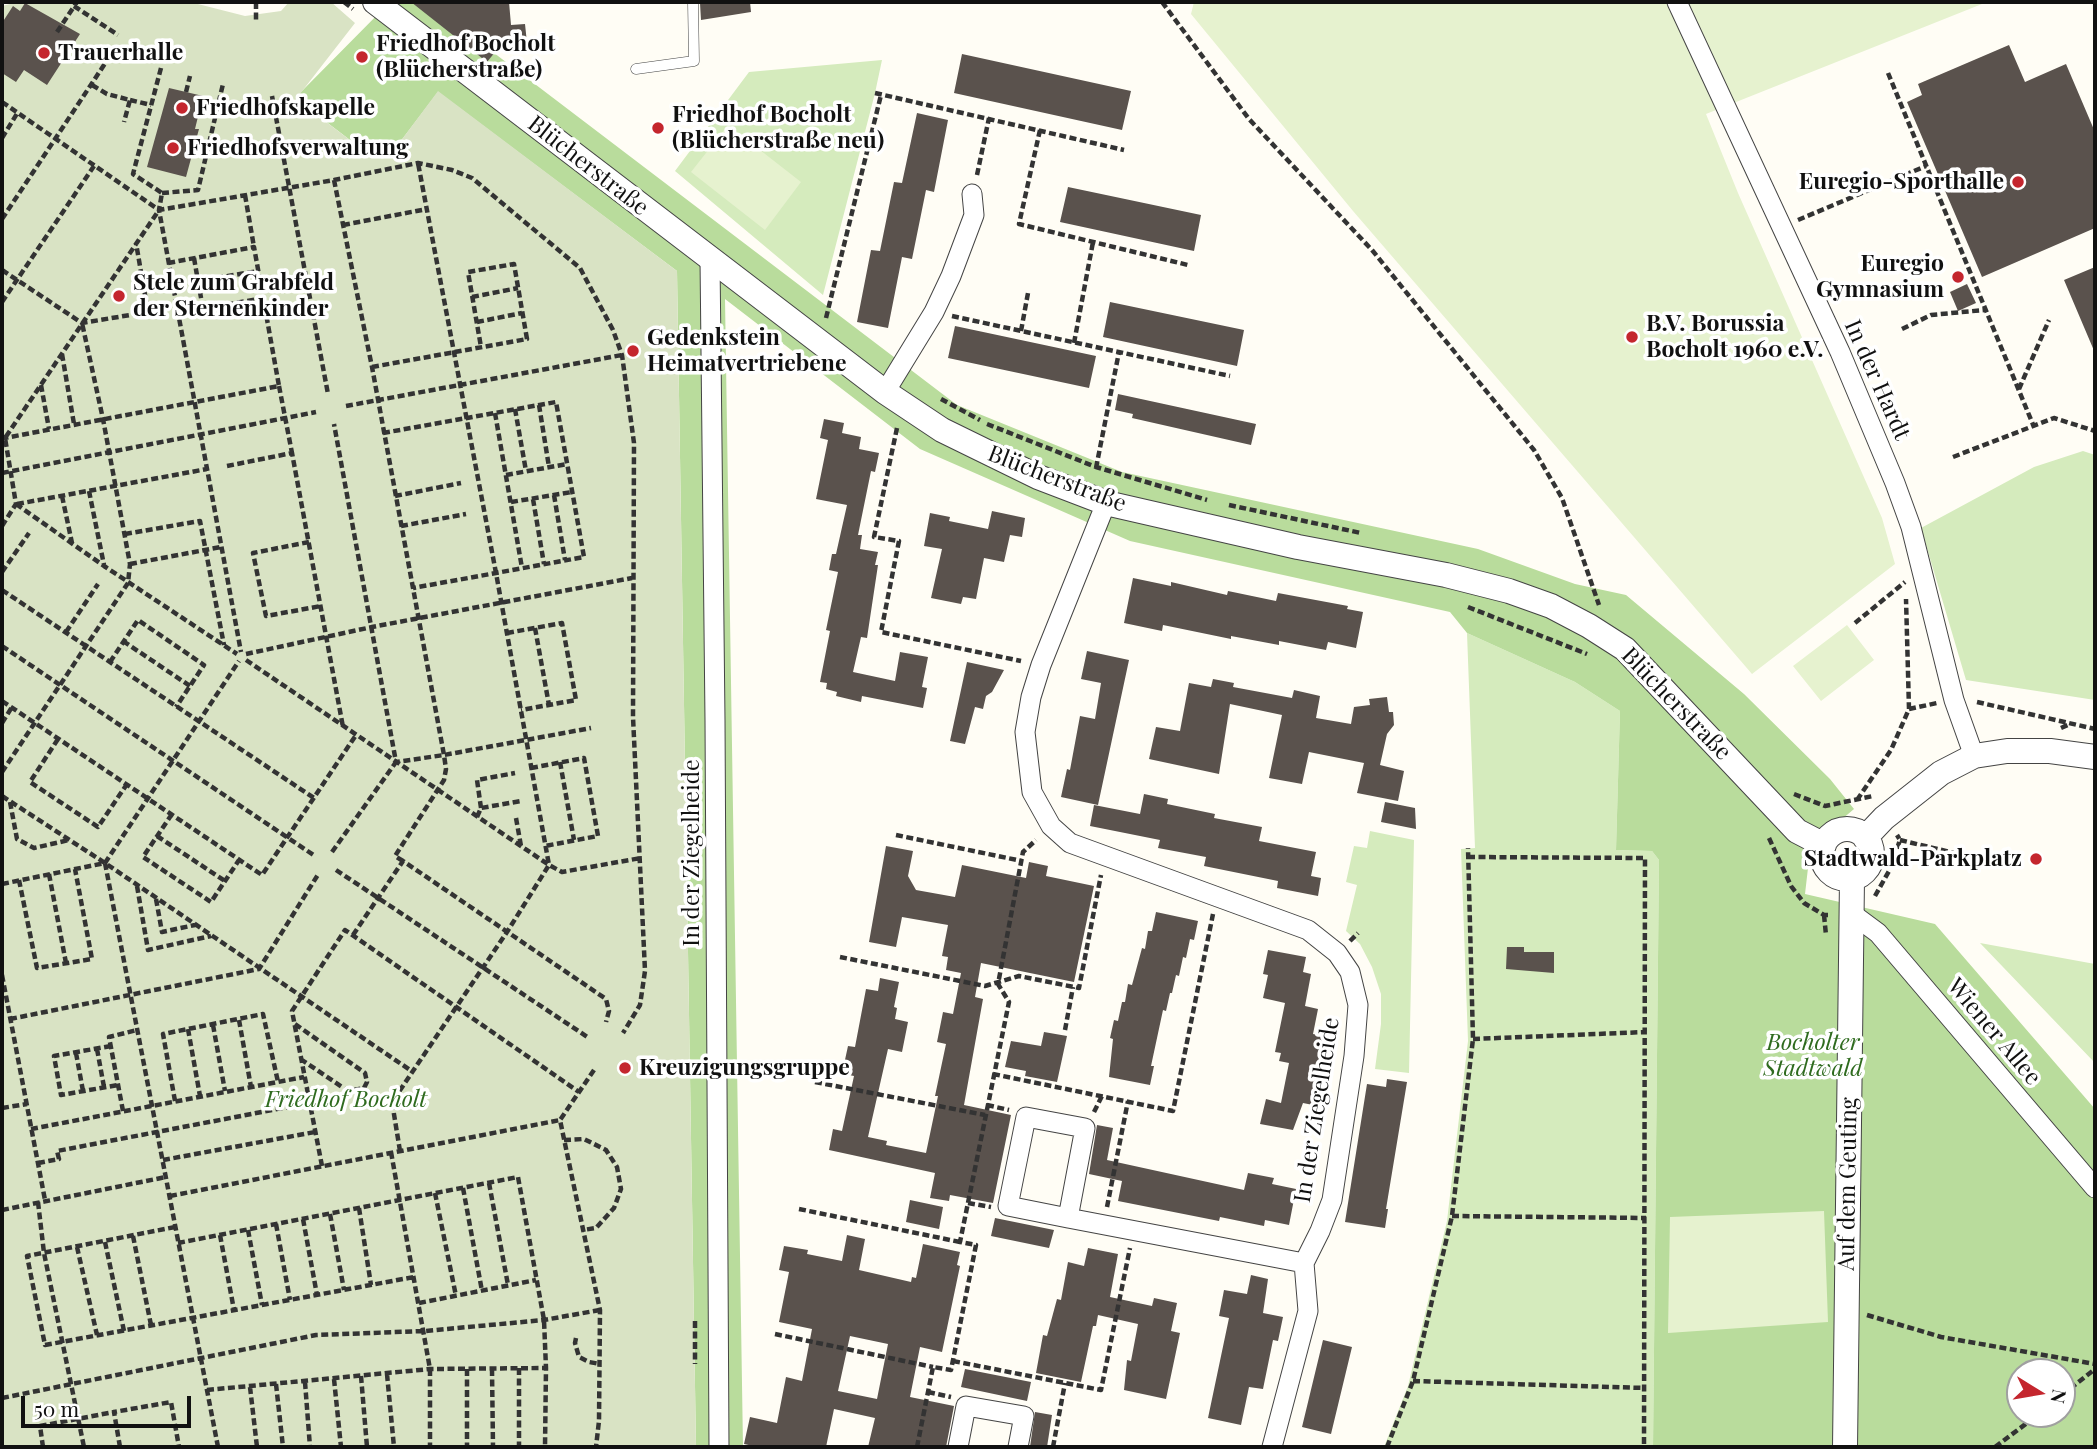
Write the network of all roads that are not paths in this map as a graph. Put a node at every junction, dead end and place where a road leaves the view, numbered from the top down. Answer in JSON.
{"nodes":[{"id":1,"x":375,"y":2,"type":"edge"},
{"id":2,"x":693,"y":2,"type":"edge"},
{"id":3,"x":1677,"y":2,"type":"edge"},
{"id":4,"x":636,"y":69,"type":"dead end"},
{"id":5,"x":972,"y":194,"type":"road end"},
{"id":6,"x":710,"y":259,"type":"junction"},
{"id":7,"x":885,"y":392,"type":"junction"},
{"id":8,"x":1098,"y":500,"type":"junction"},
{"id":9,"x":1974,"y":756,"type":"junction"},
{"id":10,"x":2095,"y":757,"type":"edge"},
{"id":11,"x":1866,"y":838,"type":"junction"},
{"id":12,"x":1824,"y":845,"type":"junction"},
{"id":13,"x":1852,"y":879,"type":"junction"},
{"id":14,"x":1851,"y":913,"type":"junction"},
{"id":15,"x":2095,"y":1188,"type":"edge"},
{"id":16,"x":1068,"y":1217,"type":"junction"},
{"id":17,"x":1304,"y":1264,"type":"junction"},
{"id":18,"x":719,"y":1447,"type":"edge"},
{"id":19,"x":958,"y":1447,"type":"edge"},
{"id":20,"x":1017,"y":1447,"type":"edge"},
{"id":21,"x":1272,"y":1447,"type":"edge"},
{"id":22,"x":1844,"y":1447,"type":"edge"}],
"edges":[{"from":1,"to":6,"type":"street","name":"Blücherstraße"},
{"from":2,"to":4,"type":"lane"},
{"from":3,"to":9,"type":"street","name":"In der Hardt"},
{"from":5,"to":7,"type":"street"},
{"from":6,"to":7,"type":"street","name":"Blücherstraße"},
{"from":6,"to":18,"type":"street","name":"In der Ziegelheide"},
{"from":7,"to":8,"type":"street","name":"Blücherstraße"},
{"from":8,"to":12,"type":"street","name":"Blücherstraße"},
{"from":8,"to":17,"type":"street","name":"In der Ziegelheide"},
{"from":9,"to":10,"type":"street"},
{"from":9,"to":11,"type":"street"},
{"from":11,"to":12,"type":"street"},
{"from":11,"to":13,"type":"street"},
{"from":12,"to":13,"type":"street"},
{"from":13,"to":14,"type":"street","name":"Auf dem Geuting"},
{"from":14,"to":15,"type":"street","name":"Wiener Allee"},
{"from":14,"to":22,"type":"street","name":"Auf dem Geuting"},
{"from":16,"to":16,"type":"street"},
{"from":16,"to":17,"type":"street"},
{"from":17,"to":21,"type":"street"},
{"from":19,"to":20,"type":"street"}]}
